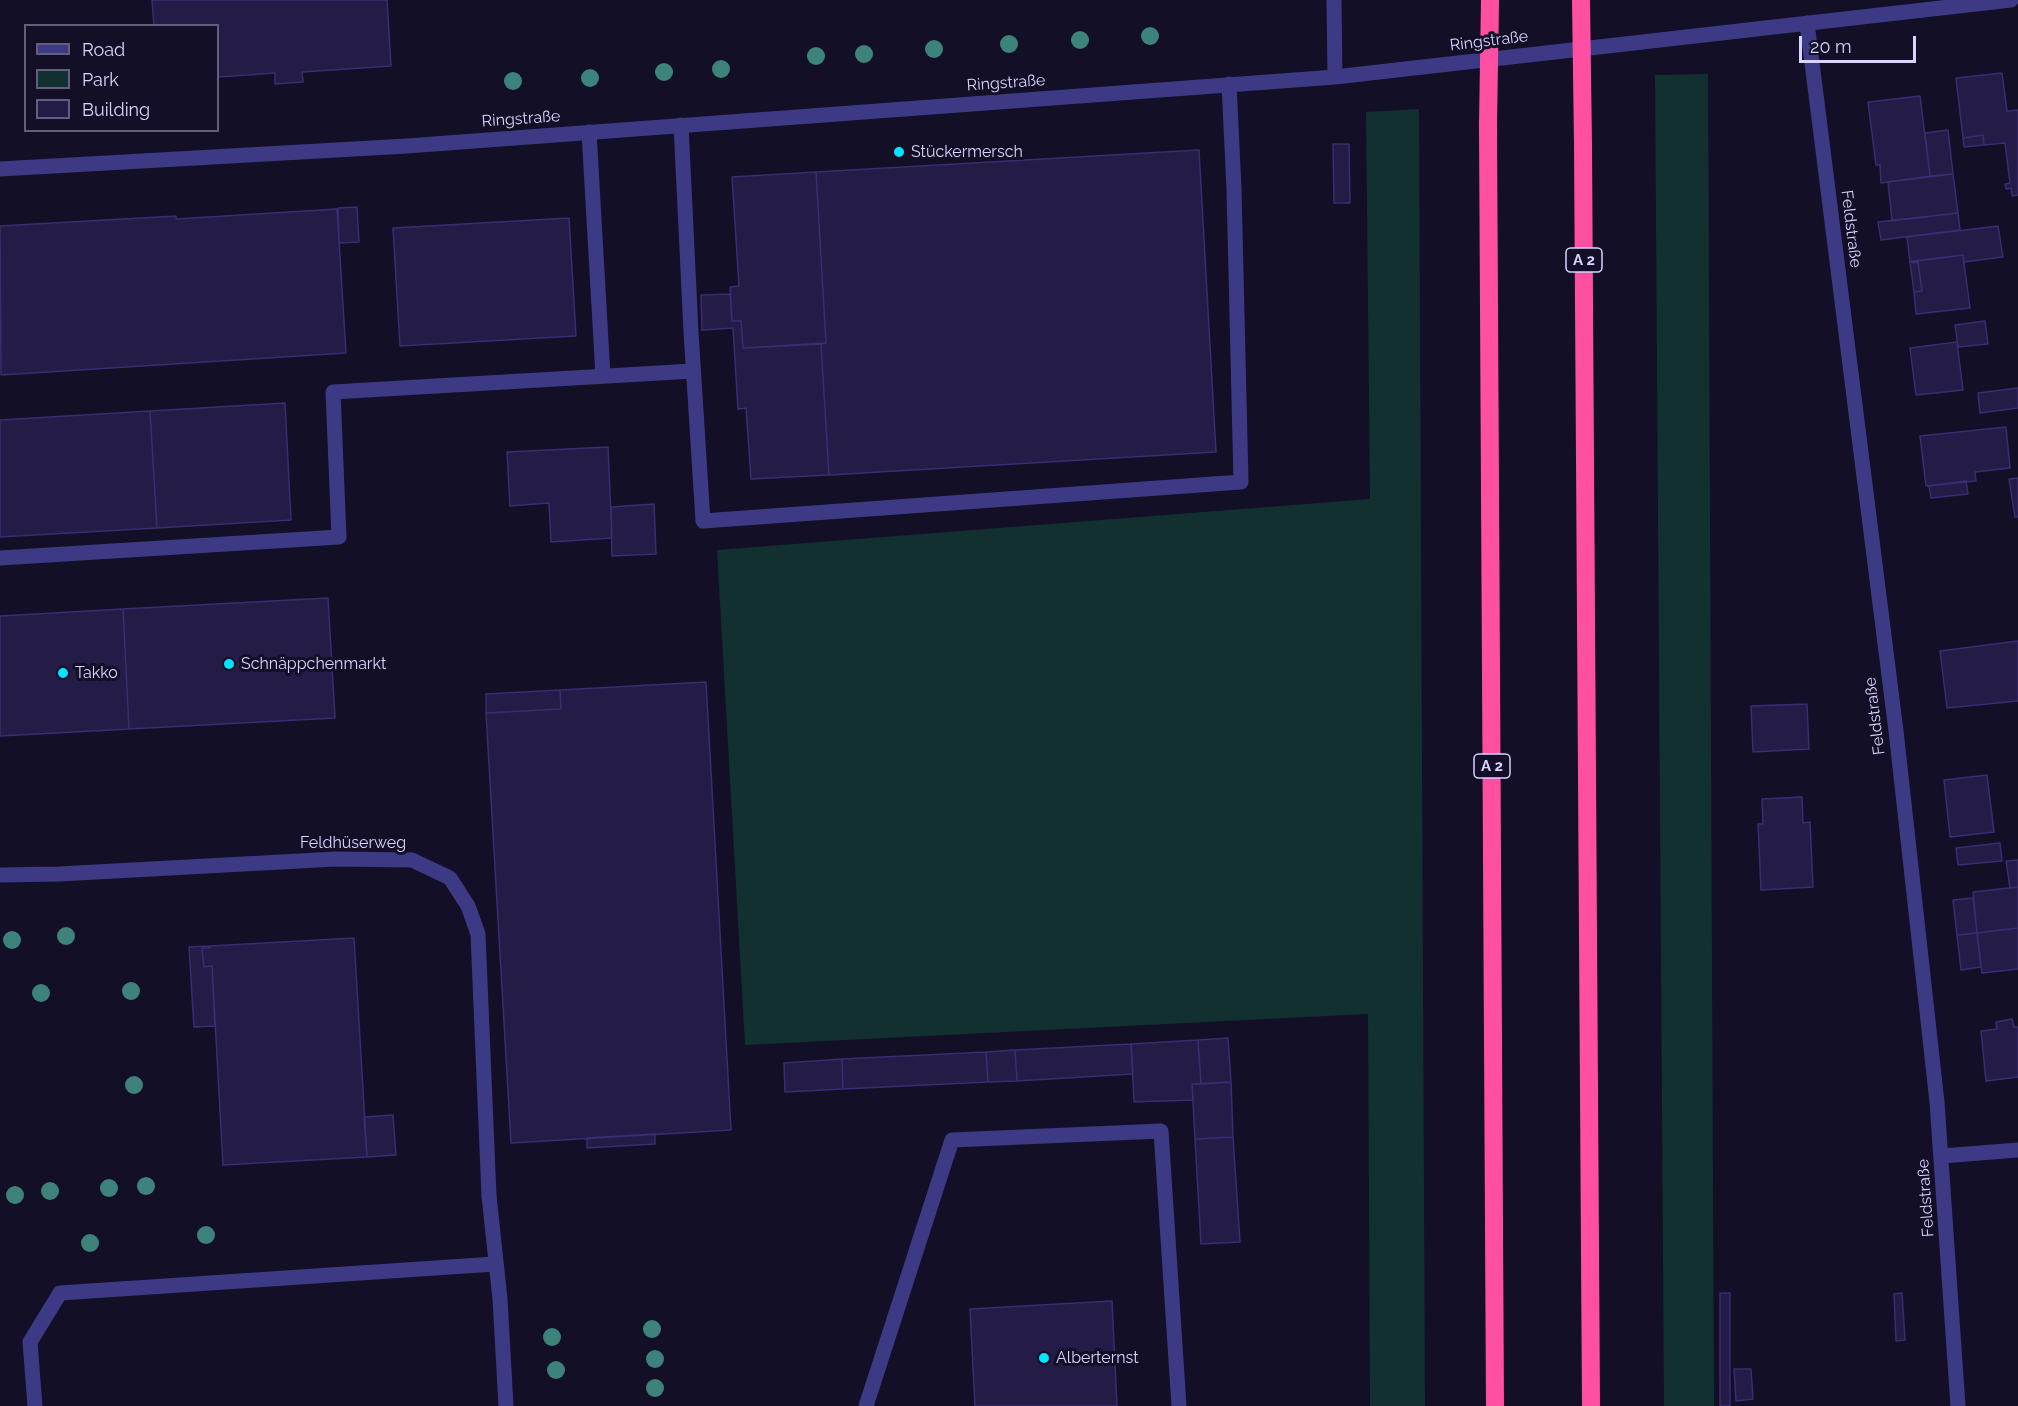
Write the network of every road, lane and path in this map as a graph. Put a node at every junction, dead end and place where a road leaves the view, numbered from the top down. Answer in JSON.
{"nodes":[{"id":1,"x":1334,"y":0,"type":"edge"},
{"id":2,"x":1490,"y":0,"type":"edge"},
{"id":3,"x":1581,"y":0,"type":"edge"},
{"id":4,"x":2012,"y":0,"type":"edge"},
{"id":5,"x":1808,"y":23,"type":"junction"},
{"id":6,"x":1335,"y":77,"type":"junction"},
{"id":7,"x":1229,"y":84,"type":"junction"},
{"id":8,"x":681,"y":125,"type":"junction"},
{"id":9,"x":589,"y":132,"type":"junction"},
{"id":10,"x":0,"y":169,"type":"edge"},
{"id":11,"x":693,"y":371,"type":"junction"},
{"id":12,"x":603,"y":376,"type":"junction"},
{"id":13,"x":0,"y":558,"type":"edge"},
{"id":14,"x":0,"y":875,"type":"edge"},
{"id":15,"x":2018,"y":1150,"type":"edge"},
{"id":16,"x":1942,"y":1156,"type":"junction"},
{"id":17,"x":495,"y":1264,"type":"junction"},
{"id":18,"x":35,"y":1406,"type":"edge"},
{"id":19,"x":506,"y":1406,"type":"edge"},
{"id":20,"x":866,"y":1406,"type":"edge"},
{"id":21,"x":1179,"y":1406,"type":"edge"},
{"id":22,"x":1495,"y":1406,"type":"edge"},
{"id":23,"x":1591,"y":1406,"type":"edge"},
{"id":24,"x":1958,"y":1406,"type":"edge"}],
"edges":[{"from":1,"to":6,"type":"street"},
{"from":2,"to":22,"type":"highway","number":"A 2","bridge":true},
{"from":3,"to":23,"type":"highway","number":"A 2","bridge":true},
{"from":4,"to":5,"type":"street","name":"Ringstraße"},
{"from":5,"to":6,"type":"street","name":"Ringstraße"},
{"from":5,"to":16,"type":"street","name":"Feldstraße"},
{"from":6,"to":7,"type":"street","name":"Ringstraße"},
{"from":7,"to":8,"type":"street","name":"Ringstraße"},
{"from":7,"to":11,"type":"street"},
{"from":8,"to":9,"type":"street","name":"Ringstraße"},
{"from":8,"to":11,"type":"street"},
{"from":9,"to":10,"type":"street","name":"Ringstraße"},
{"from":9,"to":12,"type":"street"},
{"from":11,"to":12,"type":"street"},
{"from":12,"to":13,"type":"street"},
{"from":14,"to":17,"type":"street","name":"Feldhüserweg"},
{"from":15,"to":16,"type":"street"},
{"from":16,"to":24,"type":"street","name":"Feldstraße"},
{"from":17,"to":18,"type":"street"},
{"from":17,"to":19,"type":"street","name":"Feldhüserweg"},
{"from":20,"to":21,"type":"street"}]}
